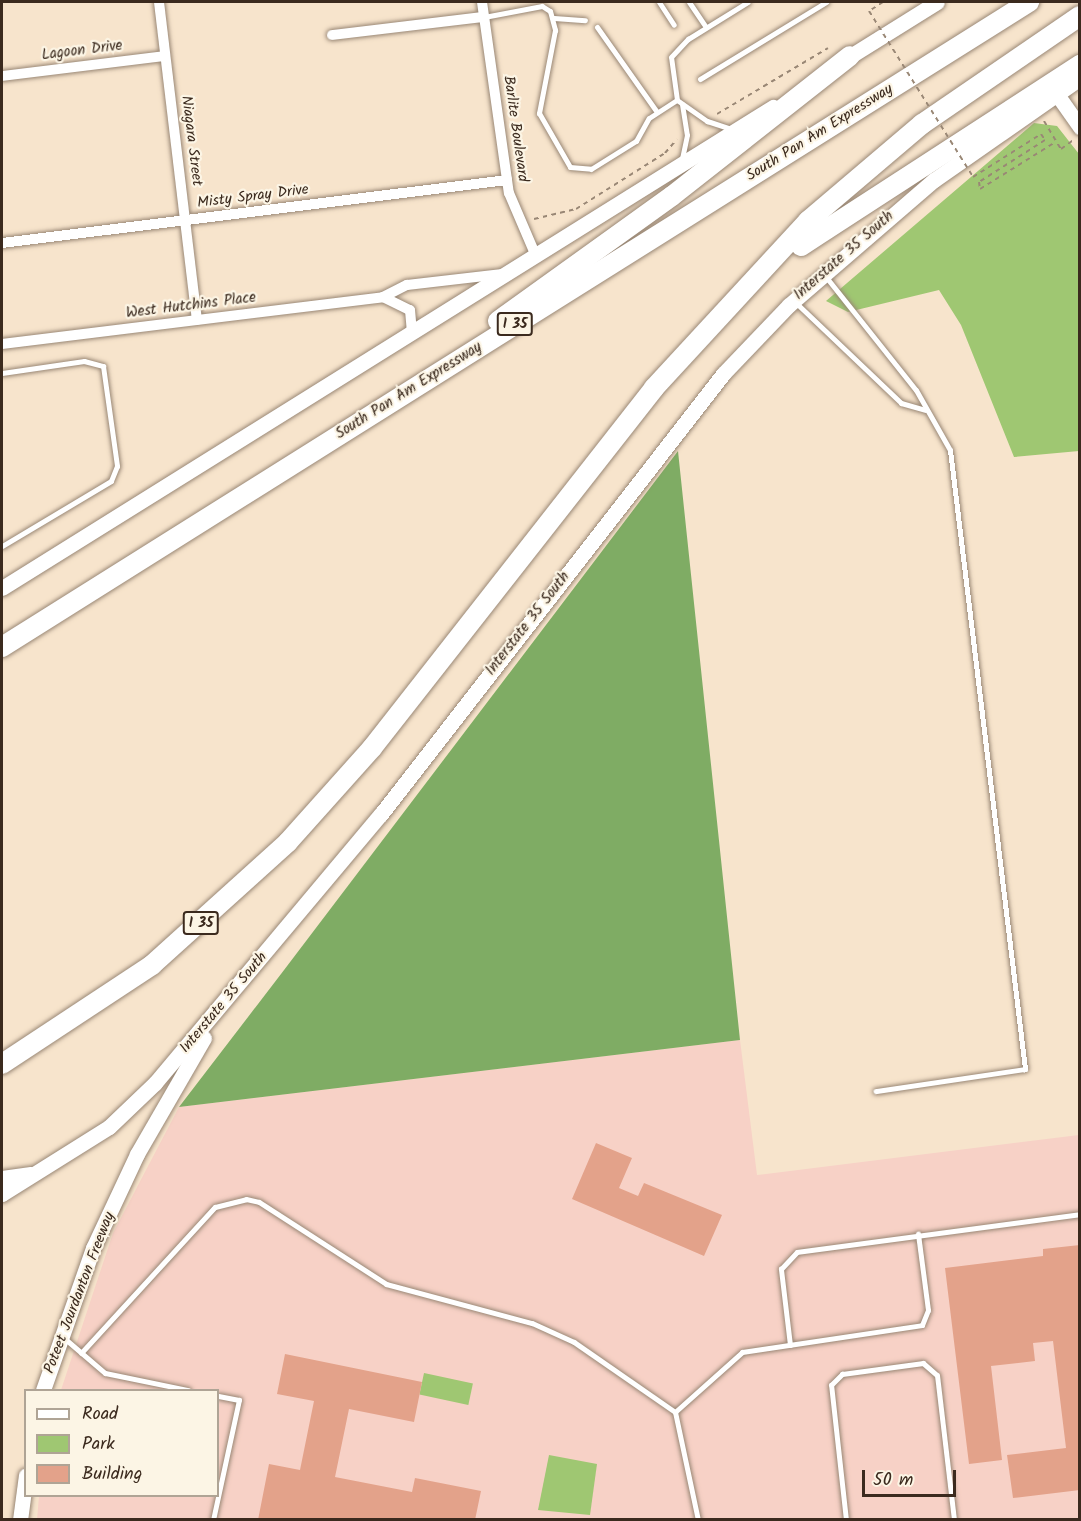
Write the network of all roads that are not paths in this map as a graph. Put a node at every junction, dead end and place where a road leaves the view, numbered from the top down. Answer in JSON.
{"nodes":[{"id":1,"x":159,"y":2,"type":"edge"},
{"id":2,"x":482,"y":2,"type":"edge"},
{"id":3,"x":659,"y":2,"type":"edge"},
{"id":4,"x":689,"y":2,"type":"edge"},
{"id":5,"x":748,"y":2,"type":"edge"},
{"id":6,"x":826,"y":2,"type":"edge"},
{"id":7,"x":937,"y":2,"type":"edge"},
{"id":8,"x":1029,"y":2,"type":"edge"},
{"id":9,"x":544,"y":4,"type":"edge"},
{"id":10,"x":1080,"y":16,"type":"edge"},
{"id":11,"x":484,"y":17,"type":"junction"},
{"id":12,"x":554,"y":18,"type":"junction"},
{"id":13,"x":585,"y":20,"type":"dead end"},
{"id":14,"x":674,"y":25,"type":"dead end"},
{"id":15,"x":597,"y":27,"type":"dead end"},
{"id":16,"x":705,"y":27,"type":"junction"},
{"id":17,"x":332,"y":35,"type":"dead end"},
{"id":18,"x":165,"y":56,"type":"junction"},
{"id":19,"x":850,"y":56,"type":"junction"},
{"id":20,"x":1080,"y":65,"type":"edge"},
{"id":21,"x":2,"y":76,"type":"edge"},
{"id":22,"x":1080,"y":78,"type":"edge"},
{"id":23,"x":700,"y":79,"type":"dead end"},
{"id":24,"x":1056,"y":93,"type":"junction"},
{"id":25,"x":680,"y":102,"type":"junction"},
{"id":26,"x":657,"y":112,"type":"junction"},
{"id":27,"x":1080,"y":127,"type":"edge"},
{"id":28,"x":737,"y":130,"type":"junction"},
{"id":29,"x":679,"y":166,"type":"junction"},
{"id":30,"x":507,"y":180,"type":"junction"},
{"id":31,"x":186,"y":221,"type":"junction"},
{"id":32,"x":2,"y":243,"type":"edge"},
{"id":33,"x":536,"y":256,"type":"junction"},
{"id":34,"x":823,"y":273,"type":"junction"},
{"id":35,"x":505,"y":274,"type":"junction"},
{"id":36,"x":384,"y":297,"type":"junction"},
{"id":37,"x":794,"y":301,"type":"junction"},
{"id":38,"x":718,"y":315,"type":"junction"},
{"id":39,"x":197,"y":320,"type":"junction"},
{"id":40,"x":412,"y":331,"type":"junction"},
{"id":41,"x":2,"y":344,"type":"edge"},
{"id":42,"x":2,"y":373,"type":"edge"},
{"id":43,"x":433,"y":376,"type":"junction"},
{"id":44,"x":925,"y":410,"type":"junction"},
{"id":45,"x":2,"y":546,"type":"edge"},
{"id":46,"x":2,"y":588,"type":"edge"},
{"id":47,"x":2,"y":647,"type":"edge"},
{"id":48,"x":222,"y":1006,"type":"junction"},
{"id":49,"x":2,"y":1064,"type":"edge"},
{"id":50,"x":876,"y":1091,"type":"dead end"},
{"id":51,"x":38,"y":1173,"type":"junction"},
{"id":52,"x":2,"y":1178,"type":"edge"},
{"id":53,"x":2,"y":1194,"type":"edge"},
{"id":54,"x":1080,"y":1214,"type":"edge"},
{"id":55,"x":918,"y":1234,"type":"junction"},
{"id":56,"x":60,"y":1335,"type":"junction"},
{"id":57,"x":790,"y":1345,"type":"junction"},
{"id":58,"x":81,"y":1353,"type":"junction"},
{"id":59,"x":43,"y":1389,"type":"edge"},
{"id":60,"x":183,"y":1389,"type":"edge"},
{"id":61,"x":219,"y":1396,"type":"edge"},
{"id":62,"x":675,"y":1412,"type":"junction"},
{"id":63,"x":24,"y":1490,"type":"edge"},
{"id":64,"x":219,"y":1492,"type":"edge"},
{"id":65,"x":218,"y":1497,"type":"edge"},
{"id":66,"x":20,"y":1520,"type":"edge"},
{"id":67,"x":213,"y":1520,"type":"edge"},
{"id":68,"x":698,"y":1520,"type":"edge"},
{"id":69,"x":846,"y":1520,"type":"edge"},
{"id":70,"x":954,"y":1520,"type":"edge"}],
"edges":[{"from":1,"to":18,"type":"street","name":"Niagara Street"},
{"from":2,"to":11,"type":"street","name":"Barlite Boulevard"},
{"from":3,"to":14,"type":"lane"},
{"from":4,"to":16,"type":"lane"},
{"from":5,"to":16,"type":"lane"},
{"from":6,"to":23,"type":"lane"},
{"from":7,"to":19,"type":"main road"},
{"from":8,"to":43,"type":"highway","name":"South Pan Am Expressway","number":"I 35"},
{"from":9,"to":11,"type":"lane"},
{"from":9,"to":12,"type":"lane"},
{"from":10,"to":38,"type":"highway","number":"I 35"},
{"from":11,"to":17,"type":"street"},
{"from":11,"to":30,"type":"street","name":"Barlite Boulevard"},
{"from":12,"to":13,"type":"lane"},
{"from":12,"to":26,"type":"lane"},
{"from":15,"to":26,"type":"lane"},
{"from":16,"to":25,"type":"lane"},
{"from":18,"to":21,"type":"street","name":"Lagoon Drive"},
{"from":18,"to":31,"type":"street","name":"Niagara Street"},
{"from":19,"to":28,"type":"main road"},
{"from":19,"to":43,"type":"highway"},
{"from":20,"to":38,"type":"highway"},
{"from":22,"to":24,"type":"main road","name":"Interstate 35 South"},
{"from":24,"to":27,"type":"main road"},
{"from":24,"to":34,"type":"main road","name":"Interstate 35 South"},
{"from":25,"to":26,"type":"lane"},
{"from":25,"to":28,"type":"lane"},
{"from":25,"to":29,"type":"lane"},
{"from":28,"to":29,"type":"main road"},
{"from":29,"to":33,"type":"main road"},
{"from":30,"to":31,"type":"street","name":"Misty Spray Drive"},
{"from":30,"to":33,"type":"street","name":"Barlite Boulevard"},
{"from":31,"to":32,"type":"street","name":"Misty Spray Drive"},
{"from":31,"to":39,"type":"street","name":"Niagara Street"},
{"from":33,"to":35,"type":"main road"},
{"from":34,"to":37,"type":"main road","name":"Interstate 35 South"},
{"from":34,"to":44,"type":"lane"},
{"from":35,"to":36,"type":"street","name":"West Hutchins Place"},
{"from":35,"to":40,"type":"main road"},
{"from":36,"to":39,"type":"street","name":"West Hutchins Place"},
{"from":36,"to":40,"type":"street"},
{"from":37,"to":44,"type":"lane"},
{"from":37,"to":48,"type":"main road","name":"Interstate 35 South"},
{"from":38,"to":49,"type":"highway","number":"I 35"},
{"from":39,"to":41,"type":"street","name":"West Hutchins Place"},
{"from":40,"to":46,"type":"main road"},
{"from":42,"to":45,"type":"lane"},
{"from":43,"to":47,"type":"highway","name":"South Pan Am Expressway","number":"I 35"},
{"from":44,"to":50,"type":"lane"},
{"from":48,"to":51,"type":"main road","name":"Interstate 35 South"},
{"from":48,"to":56,"type":"main road","name":"Poteet Jourdanton Freeway"},
{"from":51,"to":52,"type":"main road"},
{"from":51,"to":53,"type":"main road","name":"Interstate 35 South"},
{"from":54,"to":55,"type":"lane"},
{"from":55,"to":57,"type":"lane"},
{"from":55,"to":57,"type":"lane"},
{"from":56,"to":58,"type":"lane"},
{"from":56,"to":59,"type":"main road","name":"Poteet Jourdanton Freeway"},
{"from":57,"to":62,"type":"lane"},
{"from":58,"to":60,"type":"lane"},
{"from":58,"to":62,"type":"lane"},
{"from":61,"to":64,"type":"lane"},
{"from":62,"to":68,"type":"lane"},
{"from":63,"to":66,"type":"main road"},
{"from":65,"to":67,"type":"lane"},
{"from":69,"to":70,"type":"lane"}]}
